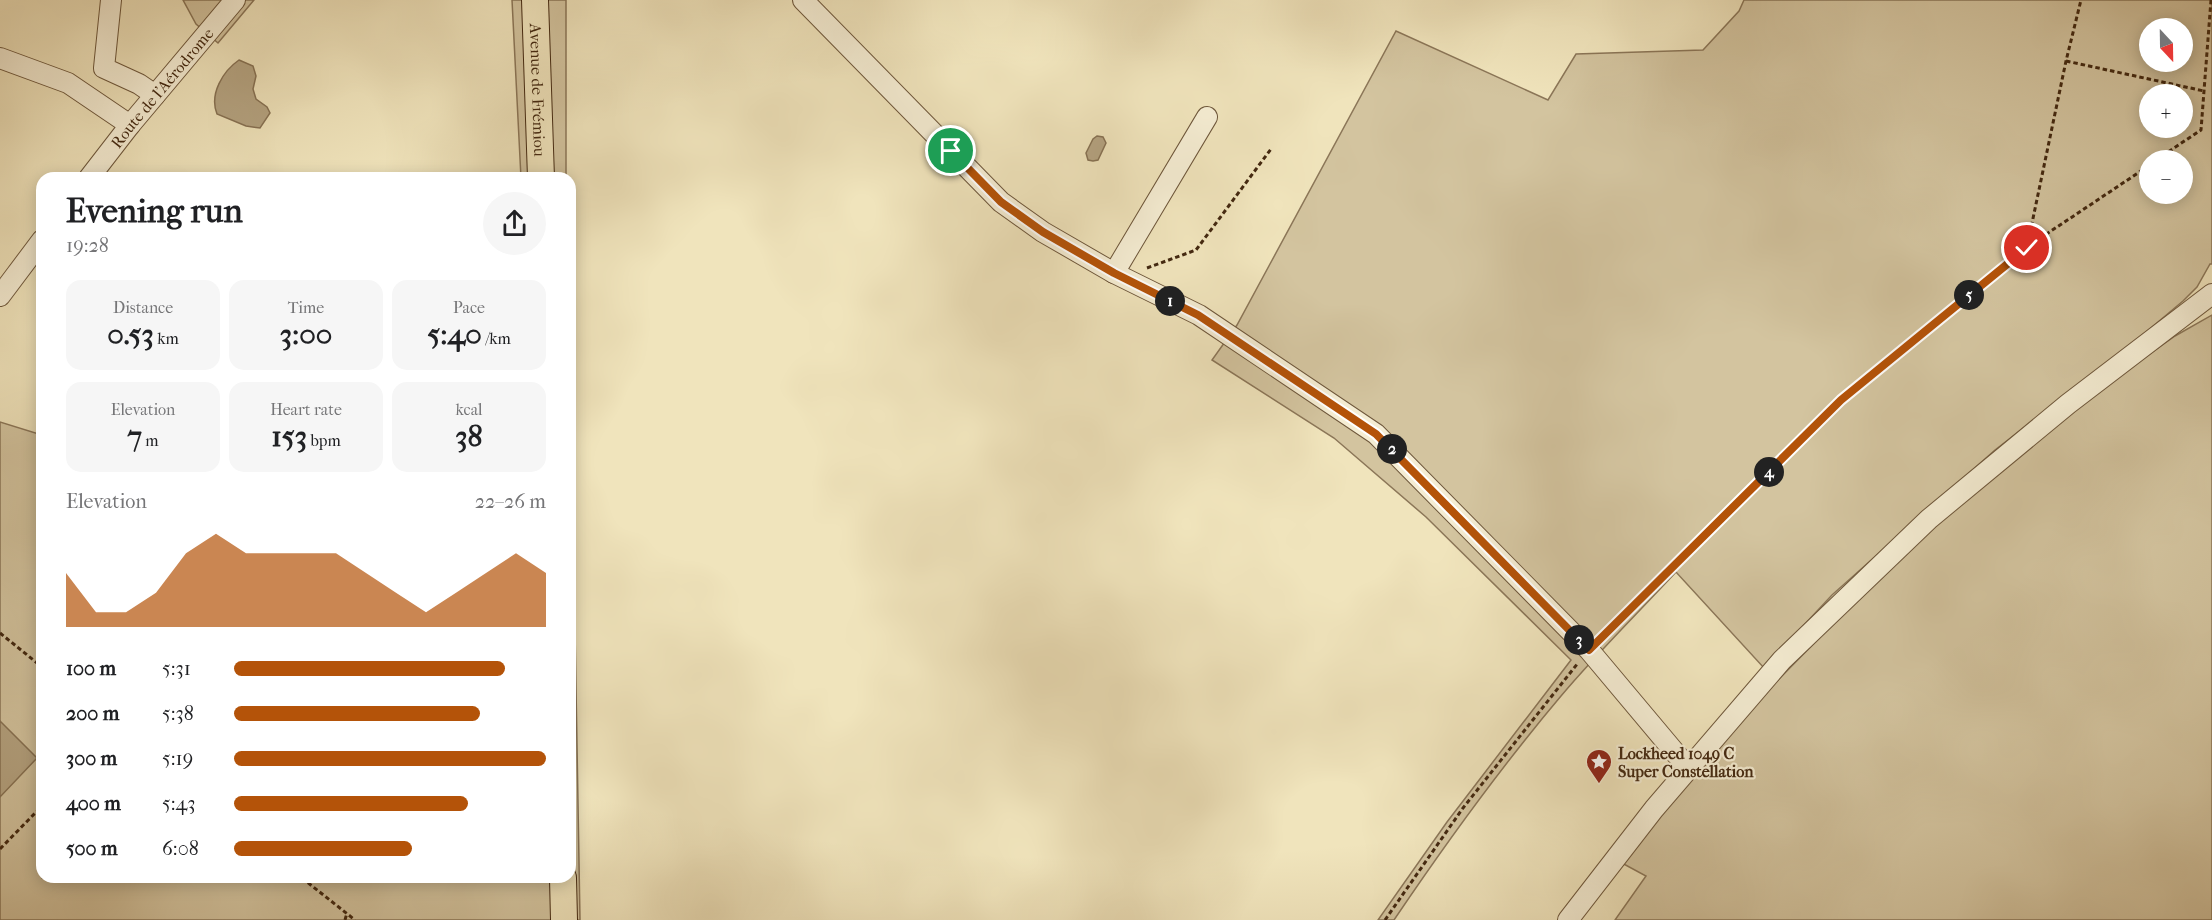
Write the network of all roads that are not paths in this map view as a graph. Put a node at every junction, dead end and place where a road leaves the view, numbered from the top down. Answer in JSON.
{"nodes":[{"id":1,"x":111,"y":0,"type":"edge"},
{"id":2,"x":235,"y":0,"type":"edge"},
{"id":3,"x":535,"y":0,"type":"edge"},
{"id":4,"x":803,"y":0,"type":"edge"},
{"id":5,"x":0,"y":58,"type":"edge"},
{"id":6,"x":154,"y":95,"type":"junction"},
{"id":7,"x":1207,"y":117,"type":"dead end"},
{"id":8,"x":130,"y":125,"type":"junction"},
{"id":9,"x":94,"y":172,"type":"edge"},
{"id":10,"x":541,"y":172,"type":"edge"},
{"id":11,"x":36,"y":248,"type":"edge"},
{"id":12,"x":1114,"y":273,"type":"junction"},
{"id":13,"x":2212,"y":294,"type":"edge"},
{"id":14,"x":0,"y":296,"type":"edge"},
{"id":15,"x":1688,"y":768,"type":"junction"},
{"id":16,"x":563,"y":883,"type":"edge"},
{"id":17,"x":564,"y":920,"type":"edge"},
{"id":18,"x":1568,"y":920,"type":"edge"}],
"edges":[{"from":1,"to":6,"type":"street"},
{"from":2,"to":6,"type":"street","name":"Route de l'Aérodrome"},
{"from":3,"to":10,"type":"main road","name":"Avenue de Frémiou"},
{"from":4,"to":12,"type":"street"},
{"from":5,"to":8,"type":"street"},
{"from":6,"to":8,"type":"street","name":"Route de l'Aérodrome"},
{"from":7,"to":12,"type":"street"},
{"from":8,"to":9,"type":"street","name":"Route de l'Aérodrome"},
{"from":11,"to":14,"type":"street"},
{"from":12,"to":15,"type":"street"},
{"from":13,"to":15,"type":"street"},
{"from":15,"to":18,"type":"street"},
{"from":16,"to":17,"type":"main road"}]}
